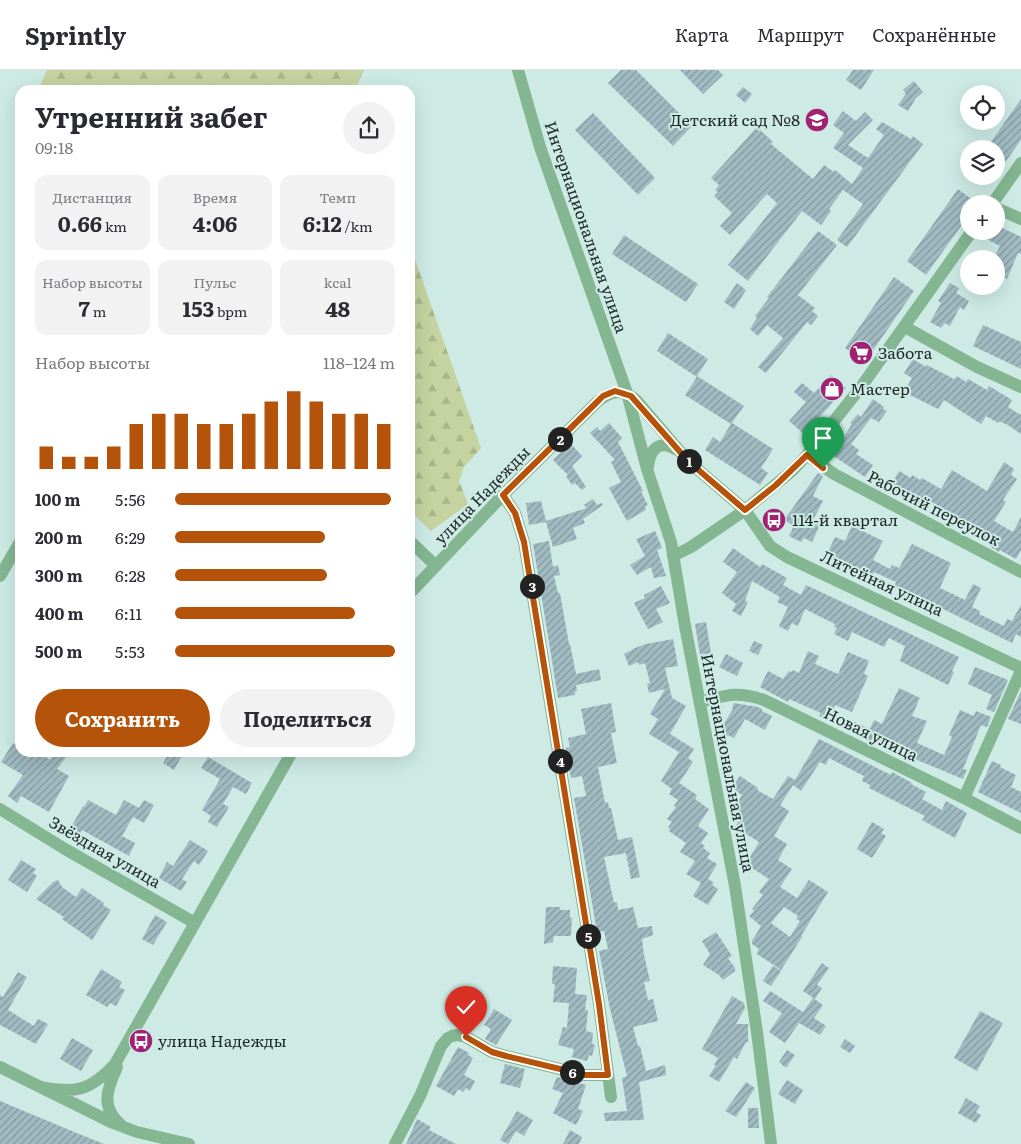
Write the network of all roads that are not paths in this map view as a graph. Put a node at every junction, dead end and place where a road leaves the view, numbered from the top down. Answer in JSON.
{"nodes":[{"id":1,"x":518,"y":70,"type":"edge"},
{"id":2,"x":1021,"y":163,"type":"edge"},
{"id":3,"x":998,"y":195,"type":"edge"},
{"id":4,"x":1005,"y":212,"type":"edge"},
{"id":5,"x":1021,"y":220,"type":"edge"},
{"id":6,"x":966,"y":240,"type":"edge"},
{"id":7,"x":905,"y":327,"type":"junction"},
{"id":8,"x":1021,"y":386,"type":"edge"},
{"id":9,"x":627,"y":393,"type":"junction"},
{"id":10,"x":679,"y":451,"type":"junction"},
{"id":11,"x":807,"y":455,"type":"junction"},
{"id":12,"x":647,"y":470,"type":"junction"},
{"id":13,"x":503,"y":495,"type":"junction"},
{"id":14,"x":745,"y":510,"type":"junction"},
{"id":15,"x":415,"y":547,"type":"edge"},
{"id":16,"x":15,"y":549,"type":"edge"},
{"id":17,"x":673,"y":556,"type":"junction"},
{"id":18,"x":436,"y":566,"type":"junction"},
{"id":19,"x":15,"y":567,"type":"edge"},
{"id":20,"x":2,"y":568,"type":"edge"},
{"id":21,"x":1021,"y":572,"type":"edge"},
{"id":22,"x":415,"y":588,"type":"edge"},
{"id":23,"x":1021,"y":670,"type":"edge"},
{"id":24,"x":700,"y":702,"type":"junction"},
{"id":25,"x":289,"y":757,"type":"edge"},
{"id":26,"x":964,"y":798,"type":"junction"},
{"id":27,"x":0,"y":809,"type":"edge"},
{"id":28,"x":1021,"y":828,"type":"edge"},
{"id":29,"x":195,"y":923,"type":"junction"},
{"id":30,"x":122,"y":1055,"type":"junction"},
{"id":31,"x":0,"y":1067,"type":"edge"},
{"id":32,"x":608,"y":1075,"type":"junction"},
{"id":33,"x":40,"y":1087,"type":"junction"},
{"id":34,"x":611,"y":1097,"type":"dead end"},
{"id":35,"x":124,"y":1127,"type":"junction"},
{"id":36,"x":189,"y":1144,"type":"edge"},
{"id":37,"x":395,"y":1144,"type":"edge"},
{"id":38,"x":771,"y":1144,"type":"edge"}],
"edges":[{"from":1,"to":9,"type":"street","name":"Интернациональная улица"},
{"from":2,"to":3,"type":"street"},
{"from":4,"to":5,"type":"street"},
{"from":6,"to":7,"type":"street"},
{"from":7,"to":8,"type":"street"},
{"from":7,"to":11,"type":"street"},
{"from":9,"to":10,"type":"street","name":"Интернациональная улица"},
{"from":9,"to":12,"type":"street","name":"Интернациональная улица"},
{"from":9,"to":13,"type":"street","name":"улица Надежды"},
{"from":10,"to":12,"type":"street"},
{"from":10,"to":14,"type":"street","name":"Интернациональная улица"},
{"from":11,"to":14,"type":"street"},
{"from":11,"to":21,"type":"street","name":"Рабочий переулок"},
{"from":12,"to":17,"type":"street","name":"Интернациональная улица"},
{"from":13,"to":18,"type":"street","name":"улица Надежды"},
{"from":13,"to":32,"type":"street"},
{"from":14,"to":17,"type":"street"},
{"from":14,"to":23,"type":"street","name":"Литейная улица"},
{"from":15,"to":18,"type":"street"},
{"from":16,"to":20,"type":"street"},
{"from":17,"to":24,"type":"street","name":"Интернациональная улица"},
{"from":18,"to":22,"type":"street","name":"улица Надежды"},
{"from":19,"to":20,"type":"street"},
{"from":23,"to":26,"type":"street"},
{"from":24,"to":26,"type":"street","name":"Новая улица"},
{"from":24,"to":38,"type":"street","name":"Интернациональная улица"},
{"from":25,"to":29,"type":"street"},
{"from":26,"to":28,"type":"street","name":"Новая улица"},
{"from":27,"to":29,"type":"street","name":"Звёздная улица"},
{"from":29,"to":30,"type":"street"},
{"from":30,"to":33,"type":"street"},
{"from":30,"to":35,"type":"street"},
{"from":31,"to":33,"type":"street"},
{"from":32,"to":34,"type":"street"},
{"from":32,"to":37,"type":"street"},
{"from":33,"to":35,"type":"street"},
{"from":35,"to":36,"type":"street"}]}
